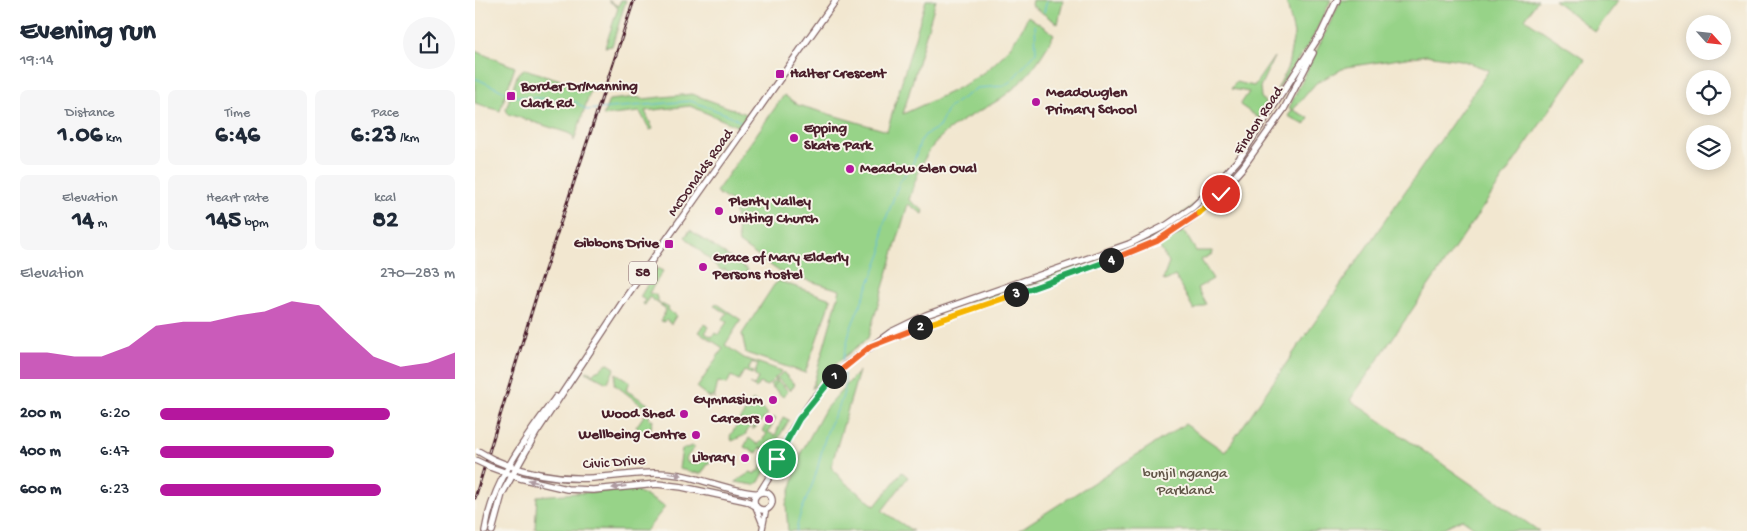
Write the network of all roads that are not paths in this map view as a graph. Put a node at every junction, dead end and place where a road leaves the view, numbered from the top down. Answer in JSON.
{"nodes":[{"id":1,"x":836,"y":0,"type":"edge"},
{"id":2,"x":1337,"y":0,"type":"edge"},
{"id":3,"x":1320,"y":35,"type":"junction"},
{"id":4,"x":1275,"y":105,"type":"junction"},
{"id":5,"x":1283,"y":110,"type":"junction"},
{"id":6,"x":1231,"y":169,"type":"junction"},
{"id":7,"x":1238,"y":174,"type":"junction"},
{"id":8,"x":1090,"y":258,"type":"junction"},
{"id":9,"x":1093,"y":266,"type":"junction"},
{"id":10,"x":961,"y":304,"type":"junction"},
{"id":11,"x":965,"y":311,"type":"junction"},
{"id":12,"x":901,"y":326,"type":"junction"},
{"id":13,"x":906,"y":332,"type":"junction"},
{"id":14,"x":871,"y":346,"type":"junction"},
{"id":15,"x":476,"y":451,"type":"edge"},
{"id":16,"x":475,"y":460,"type":"edge"},
{"id":17,"x":513,"y":467,"type":"junction"},
{"id":18,"x":509,"y":474,"type":"junction"},
{"id":19,"x":770,"y":476,"type":"junction"},
{"id":20,"x":759,"y":493,"type":"junction"},
{"id":21,"x":770,"y":496,"type":"junction"},
{"id":22,"x":755,"y":507,"type":"junction"},
{"id":23,"x":766,"y":510,"type":"junction"},
{"id":24,"x":763,"y":525,"type":"junction"},
{"id":25,"x":485,"y":531,"type":"edge"},
{"id":26,"x":491,"y":531,"type":"edge"},
{"id":27,"x":762,"y":531,"type":"edge"}],
"edges":[{"from":1,"to":17,"type":"main road","name":"McDonalds Road","number":"58"},
{"from":2,"to":3,"type":"main road","name":"Findon Road"},
{"from":3,"to":4,"type":"main road","name":"Findon Road"},
{"from":3,"to":5,"type":"main road","name":"Findon Road"},
{"from":4,"to":5,"type":"main road"},
{"from":4,"to":6,"type":"main road","name":"Findon Road"},
{"from":5,"to":7,"type":"main road","name":"Findon Road"},
{"from":6,"to":7,"type":"main road"},
{"from":6,"to":8,"type":"main road","name":"Findon Road"},
{"from":7,"to":9,"type":"main road","name":"Findon Road"},
{"from":8,"to":9,"type":"main road"},
{"from":8,"to":10,"type":"main road","name":"Findon Road"},
{"from":9,"to":11,"type":"main road","name":"Findon Road"},
{"from":10,"to":11,"type":"main road"},
{"from":10,"to":12,"type":"main road","name":"Findon Road"},
{"from":11,"to":13,"type":"main road","name":"Findon Road"},
{"from":12,"to":13,"type":"main road"},
{"from":12,"to":14,"type":"main road","name":"Findon Road"},
{"from":13,"to":14,"type":"main road","name":"Findon Road"},
{"from":14,"to":19,"type":"main road","name":"Findon Road"},
{"from":15,"to":17,"type":"main road","name":"Civic Drive","bridge":true},
{"from":16,"to":18,"type":"main road","name":"Civic Drive","bridge":true},
{"from":17,"to":18,"type":"main road","name":"McDonalds Road","number":"58"},
{"from":17,"to":20,"type":"main road","name":"Civic Drive","one_way":true},
{"from":22,"to":18,"type":"main road","name":"Civic Drive","one_way":true},
{"from":18,"to":25,"type":"main road","name":"McDonalds Road","number":"58"},
{"from":18,"to":26,"type":"main road","name":"McDonalds Road","number":"58"},
{"from":19,"to":20,"type":"main road","name":"Findon Road"},
{"from":19,"to":21,"type":"main road","name":"Findon Road"},
{"from":20,"to":21,"type":"main road"},
{"from":20,"to":22,"type":"main road"},
{"from":21,"to":23,"type":"main road"},
{"from":22,"to":23,"type":"main road"},
{"from":22,"to":24,"type":"street"},
{"from":23,"to":24,"type":"street"},
{"from":24,"to":27,"type":"street"}]}
